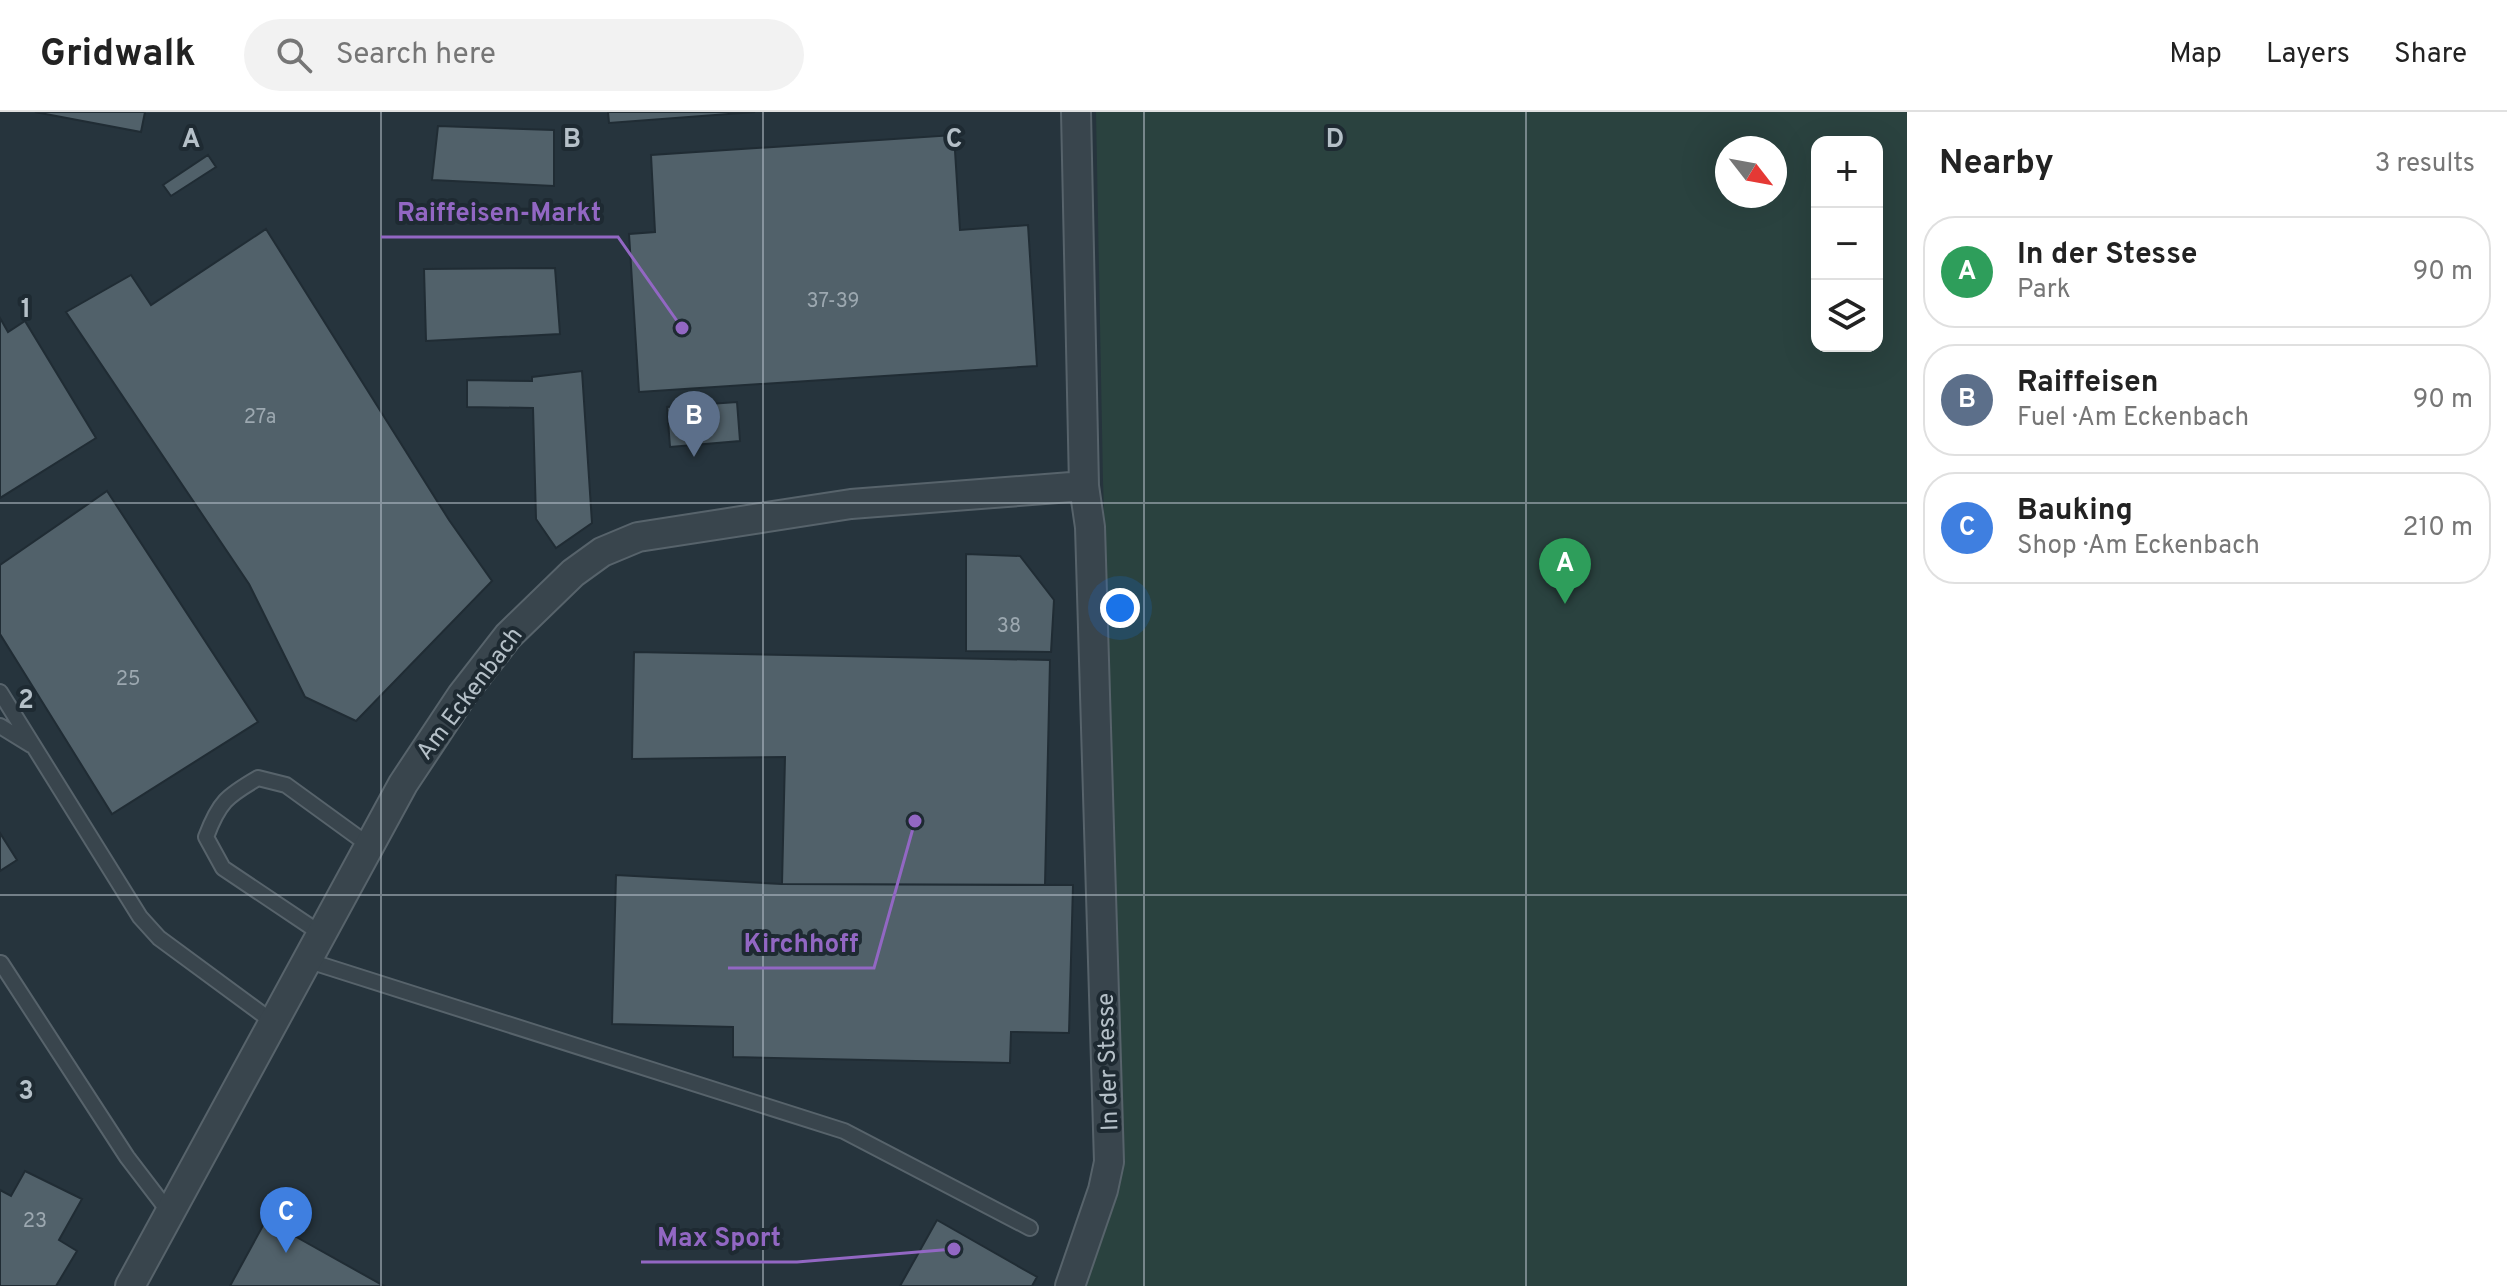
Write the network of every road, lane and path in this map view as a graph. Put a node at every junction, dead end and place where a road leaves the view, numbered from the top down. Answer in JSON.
{"nodes":[{"id":1,"x":1076,"y":112,"type":"edge"},
{"id":2,"x":1084,"y":486,"type":"junction"},
{"id":3,"x":0,"y":692,"type":"edge"},
{"id":4,"x":0,"y":726,"type":"edge"},
{"id":5,"x":34,"y":747,"type":"junction"},
{"id":6,"x":370,"y":846,"type":"junction"},
{"id":7,"x":320,"y":933,"type":"junction"},
{"id":8,"x":306,"y":960,"type":"junction"},
{"id":9,"x":1,"y":963,"type":"edge"},
{"id":10,"x":273,"y":1022,"type":"junction"},
{"id":11,"x":169,"y":1212,"type":"junction"},
{"id":12,"x":1030,"y":1228,"type":"dead end"},
{"id":13,"x":130,"y":1286,"type":"edge"},
{"id":14,"x":1070,"y":1286,"type":"edge"}],
"edges":[{"from":1,"to":2,"type":"street","name":"In der Stesse"},
{"from":2,"to":6,"type":"street","name":"Am Eckenbach"},
{"from":2,"to":14,"type":"street","name":"In der Stesse"},
{"from":3,"to":5,"type":"lane"},
{"from":4,"to":5,"type":"lane"},
{"from":5,"to":10,"type":"lane"},
{"from":6,"to":7,"type":"street","name":"Am Eckenbach"},
{"from":6,"to":7,"type":"lane"},
{"from":7,"to":8,"type":"street","name":"Am Eckenbach"},
{"from":8,"to":10,"type":"street","name":"Am Eckenbach"},
{"from":8,"to":12,"type":"lane"},
{"from":9,"to":11,"type":"lane"},
{"from":10,"to":11,"type":"street","name":"Am Eckenbach"},
{"from":11,"to":13,"type":"street","name":"Am Eckenbach"}]}
